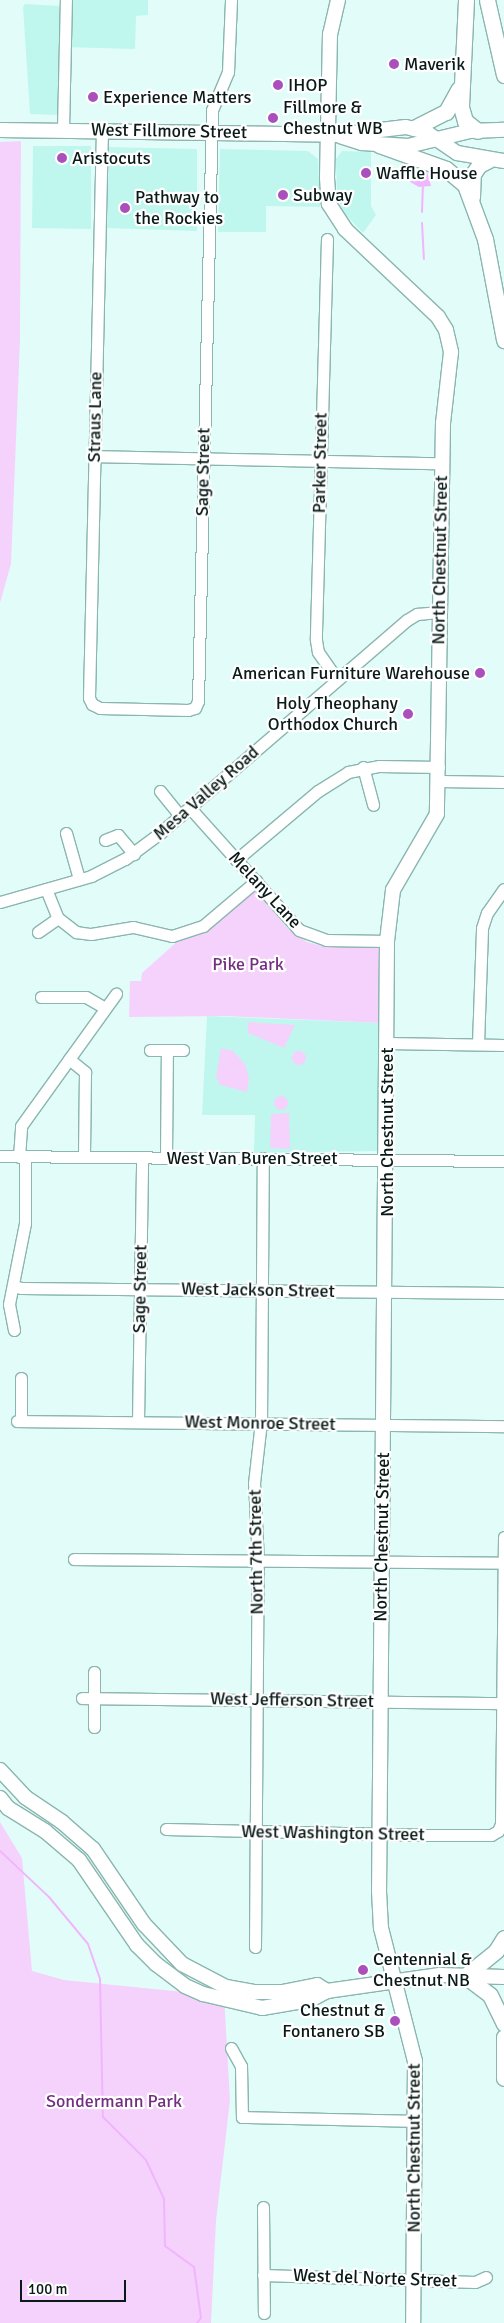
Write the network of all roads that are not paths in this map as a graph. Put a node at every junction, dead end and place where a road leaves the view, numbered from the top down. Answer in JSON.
{"nodes":[{"id":1,"x":66,"y":0,"type":"edge"},
{"id":2,"x":231,"y":0,"type":"edge"},
{"id":3,"x":338,"y":0,"type":"edge"},
{"id":4,"x":466,"y":0,"type":"edge"},
{"id":5,"x":487,"y":0,"type":"edge"},
{"id":6,"x":504,"y":75,"type":"edge"},
{"id":7,"x":461,"y":78,"type":"junction"},
{"id":8,"x":414,"y":128,"type":"junction"},
{"id":9,"x":63,"y":129,"type":"junction"},
{"id":10,"x":102,"y":129,"type":"junction"},
{"id":11,"x":0,"y":130,"type":"edge"},
{"id":12,"x":482,"y":130,"type":"junction"},
{"id":13,"x":504,"y":130,"type":"edge"},
{"id":14,"x":211,"y":132,"type":"junction"},
{"id":15,"x":333,"y":135,"type":"junction"},
{"id":16,"x":436,"y":140,"type":"junction"},
{"id":17,"x":379,"y":145,"type":"junction"},
{"id":18,"x":497,"y":160,"type":"edge"},
{"id":19,"x":472,"y":199,"type":"junction"},
{"id":20,"x":327,"y":239,"type":"dead end"},
{"id":21,"x":504,"y":340,"type":"edge"},
{"id":22,"x":94,"y":456,"type":"junction"},
{"id":23,"x":203,"y":458,"type":"junction"},
{"id":24,"x":320,"y":460,"type":"junction"},
{"id":25,"x":442,"y":463,"type":"junction"},
{"id":26,"x":438,"y":612,"type":"junction"},
{"id":27,"x":338,"y":680,"type":"junction"},
{"id":28,"x":92,"y":704,"type":"joint"},
{"id":29,"x":363,"y":768,"type":"junction"},
{"id":30,"x":439,"y":774,"type":"junction"},
{"id":31,"x":504,"y":782,"type":"edge"},
{"id":32,"x":160,"y":792,"type":"dead end"},
{"id":33,"x":372,"y":805,"type":"dead end"},
{"id":34,"x":190,"y":808,"type":"junction"},
{"id":35,"x":180,"y":816,"type":"junction"},
{"id":36,"x":66,"y":833,"type":"dead end"},
{"id":37,"x":105,"y":840,"type":"dead end"},
{"id":38,"x":134,"y":854,"type":"junction"},
{"id":39,"x":236,"y":860,"type":"junction"},
{"id":40,"x":79,"y":879,"type":"junction"},
{"id":41,"x":256,"y":881,"type":"junction"},
{"id":42,"x":504,"y":888,"type":"edge"},
{"id":43,"x":46,"y":889,"type":"junction"},
{"id":44,"x":0,"y":902,"type":"edge"},
{"id":45,"x":58,"y":918,"type":"junction"},
{"id":46,"x":38,"y":932,"type":"dead end"},
{"id":47,"x":387,"y":942,"type":"junction"},
{"id":48,"x":116,"y":994,"type":"dead end"},
{"id":49,"x":41,"y":997,"type":"dead end"},
{"id":50,"x":105,"y":1008,"type":"junction"},
{"id":51,"x":387,"y":1043,"type":"junction"},
{"id":52,"x":478,"y":1044,"type":"junction"},
{"id":53,"x":504,"y":1045,"type":"edge"},
{"id":54,"x":150,"y":1050,"type":"dead end"},
{"id":55,"x":167,"y":1050,"type":"junction"},
{"id":56,"x":183,"y":1050,"type":"dead end"},
{"id":57,"x":69,"y":1059,"type":"junction"},
{"id":58,"x":0,"y":1156,"type":"edge"},
{"id":59,"x":22,"y":1157,"type":"junction"},
{"id":60,"x":84,"y":1157,"type":"junction"},
{"id":61,"x":142,"y":1157,"type":"junction"},
{"id":62,"x":166,"y":1157,"type":"junction"},
{"id":63,"x":262,"y":1158,"type":"junction"},
{"id":64,"x":387,"y":1159,"type":"junction"},
{"id":65,"x":504,"y":1161,"type":"edge"},
{"id":66,"x":13,"y":1286,"type":"junction"},
{"id":67,"x":139,"y":1289,"type":"junction"},
{"id":68,"x":261,"y":1290,"type":"junction"},
{"id":69,"x":386,"y":1292,"type":"junction"},
{"id":70,"x":504,"y":1294,"type":"edge"},
{"id":71,"x":14,"y":1330,"type":"dead end"},
{"id":72,"x":21,"y":1378,"type":"dead end"},
{"id":73,"x":138,"y":1422,"type":"junction"},
{"id":74,"x":261,"y":1422,"type":"junction"},
{"id":75,"x":383,"y":1424,"type":"junction"},
{"id":76,"x":504,"y":1426,"type":"edge"},
{"id":77,"x":504,"y":1537,"type":"edge"},
{"id":78,"x":74,"y":1559,"type":"dead end"},
{"id":79,"x":258,"y":1561,"type":"junction"},
{"id":80,"x":381,"y":1563,"type":"junction"},
{"id":81,"x":504,"y":1563,"type":"edge"},
{"id":82,"x":94,"y":1672,"type":"dead end"},
{"id":83,"x":82,"y":1698,"type":"dead end"},
{"id":84,"x":94,"y":1698,"type":"junction"},
{"id":85,"x":257,"y":1700,"type":"junction"},
{"id":86,"x":380,"y":1702,"type":"junction"},
{"id":87,"x":502,"y":1703,"type":"junction"},
{"id":88,"x":94,"y":1727,"type":"dead end"},
{"id":89,"x":0,"y":1770,"type":"edge"},
{"id":90,"x":0,"y":1798,"type":"edge"},
{"id":91,"x":166,"y":1829,"type":"dead end"},
{"id":92,"x":257,"y":1833,"type":"junction"},
{"id":93,"x":378,"y":1834,"type":"junction"},
{"id":94,"x":504,"y":1938,"type":"edge"},
{"id":95,"x":255,"y":1947,"type":"dead end"},
{"id":96,"x":465,"y":1976,"type":"junction"},
{"id":97,"x":504,"y":1977,"type":"edge"},
{"id":98,"x":394,"y":1981,"type":"junction"},
{"id":99,"x":327,"y":1991,"type":"junction"},
{"id":100,"x":504,"y":2024,"type":"edge"},
{"id":101,"x":504,"y":2037,"type":"edge"},
{"id":102,"x":231,"y":2048,"type":"dead end"},
{"id":103,"x":504,"y":2078,"type":"edge"},
{"id":104,"x":415,"y":2122,"type":"junction"},
{"id":105,"x":263,"y":2207,"type":"dead end"},
{"id":106,"x":263,"y":2275,"type":"junction"},
{"id":107,"x":486,"y":2277,"type":"dead end"},
{"id":108,"x":414,"y":2280,"type":"junction"},
{"id":109,"x":264,"y":2312,"type":"dead end"},
{"id":110,"x":413,"y":2323,"type":"edge"}],
"edges":[{"from":1,"to":9,"type":"street"},
{"from":2,"to":14,"type":"street","name":"Sage Street"},
{"from":3,"to":15,"type":"main road","name":"North Chestnut Street"},
{"from":4,"to":7,"type":"highway"},
{"from":5,"to":6,"type":"highway"},
{"from":7,"to":8,"type":"highway"},
{"from":7,"to":12,"type":"highway"},
{"from":8,"to":15,"type":"main road","name":"West Fillmore Street"},
{"from":8,"to":16,"type":"main road","name":"West Fillmore Street"},
{"from":9,"to":10,"type":"main road","name":"West Fillmore Street"},
{"from":9,"to":11,"type":"main road","name":"West Fillmore Street"},
{"from":10,"to":14,"type":"main road","name":"West Fillmore Street"},
{"from":10,"to":22,"type":"street","name":"Straus Lane"},
{"from":12,"to":13,"type":"main road","name":"West Fillmore Street"},
{"from":12,"to":16,"type":"main road","name":"West Fillmore Street"},
{"from":14,"to":15,"type":"main road","name":"West Fillmore Street"},
{"from":14,"to":23,"type":"street","name":"Sage Street"},
{"from":15,"to":17,"type":"main road","name":"West Fillmore Street"},
{"from":15,"to":25,"type":"main road","name":"North Chestnut Street"},
{"from":16,"to":17,"type":"main road","name":"West Fillmore Street"},
{"from":16,"to":18,"type":"main road","name":"West Fillmore Street"},
{"from":17,"to":19,"type":"highway"},
{"from":18,"to":19,"type":"highway"},
{"from":19,"to":21,"type":"highway"},
{"from":20,"to":24,"type":"street","name":"Parker Street"},
{"from":22,"to":23,"type":"street"},
{"from":22,"to":28,"type":"street","name":"Straus Lane"},
{"from":23,"to":24,"type":"street"},
{"from":23,"to":28,"type":"street","name":"Sage Street"},
{"from":24,"to":25,"type":"street"},
{"from":24,"to":27,"type":"street","name":"Parker Street"},
{"from":25,"to":26,"type":"main road","name":"North Chestnut Street"},
{"from":26,"to":27,"type":"street","name":"Mesa Valley Road"},
{"from":26,"to":30,"type":"main road","name":"North Chestnut Street"},
{"from":27,"to":34,"type":"street","name":"Mesa Valley Road"},
{"from":29,"to":30,"type":"street"},
{"from":29,"to":33,"type":"street"},
{"from":29,"to":39,"type":"street"},
{"from":30,"to":31,"type":"street"},
{"from":30,"to":47,"type":"main road","name":"North Chestnut Street"},
{"from":32,"to":35,"type":"street"},
{"from":34,"to":35,"type":"street","name":"Mesa Valley Road"},
{"from":34,"to":39,"type":"street","name":"Melany Lane"},
{"from":35,"to":38,"type":"street","name":"Mesa Valley Road"},
{"from":36,"to":40,"type":"street"},
{"from":37,"to":38,"type":"street"},
{"from":38,"to":40,"type":"street","name":"Mesa Valley Road"},
{"from":39,"to":41,"type":"street","name":"Melany Lane"},
{"from":40,"to":43,"type":"street","name":"Mesa Valley Road"},
{"from":41,"to":45,"type":"street"},
{"from":41,"to":47,"type":"street","name":"Melany Lane"},
{"from":42,"to":52,"type":"street"},
{"from":43,"to":44,"type":"street","name":"Mesa Valley Road"},
{"from":43,"to":45,"type":"street"},
{"from":45,"to":46,"type":"street"},
{"from":47,"to":51,"type":"main road","name":"North Chestnut Street"},
{"from":48,"to":50,"type":"street"},
{"from":49,"to":50,"type":"street"},
{"from":50,"to":57,"type":"street"},
{"from":51,"to":52,"type":"street"},
{"from":51,"to":64,"type":"main road","name":"North Chestnut Street"},
{"from":52,"to":53,"type":"street"},
{"from":54,"to":55,"type":"street"},
{"from":55,"to":56,"type":"street"},
{"from":55,"to":62,"type":"street"},
{"from":57,"to":59,"type":"street"},
{"from":57,"to":60,"type":"street"},
{"from":58,"to":59,"type":"street","name":"West Van Buren Street"},
{"from":59,"to":60,"type":"street","name":"West Van Buren Street"},
{"from":59,"to":66,"type":"street"},
{"from":60,"to":61,"type":"street","name":"West Van Buren Street"},
{"from":61,"to":62,"type":"street","name":"West Van Buren Street"},
{"from":61,"to":67,"type":"street","name":"Sage Street"},
{"from":62,"to":63,"type":"street","name":"West Van Buren Street"},
{"from":63,"to":64,"type":"street","name":"West Van Buren Street"},
{"from":63,"to":68,"type":"street","name":"North 7th Street"},
{"from":64,"to":65,"type":"street","name":"West Van Buren Street"},
{"from":64,"to":69,"type":"main road","name":"North Chestnut Street"},
{"from":66,"to":67,"type":"street","name":"West Jackson Street"},
{"from":66,"to":71,"type":"street"},
{"from":67,"to":68,"type":"street","name":"West Jackson Street"},
{"from":67,"to":73,"type":"street","name":"Sage Street"},
{"from":68,"to":69,"type":"street","name":"West Jackson Street"},
{"from":68,"to":74,"type":"street","name":"North 7th Street"},
{"from":69,"to":70,"type":"street","name":"West Jackson Street"},
{"from":69,"to":75,"type":"main road","name":"North Chestnut Street"},
{"from":72,"to":73,"type":"street","name":"West Monroe Street"},
{"from":73,"to":74,"type":"street","name":"West Monroe Street"},
{"from":74,"to":75,"type":"street","name":"West Monroe Street"},
{"from":74,"to":79,"type":"street","name":"North 7th Street"},
{"from":75,"to":76,"type":"street","name":"West Monroe Street"},
{"from":75,"to":80,"type":"main road","name":"North Chestnut Street"},
{"from":77,"to":81,"type":"street"},
{"from":78,"to":79,"type":"street"},
{"from":79,"to":80,"type":"street"},
{"from":79,"to":85,"type":"street","name":"North 7th Street"},
{"from":80,"to":81,"type":"street"},
{"from":80,"to":86,"type":"main road","name":"North Chestnut Street"},
{"from":81,"to":87,"type":"street"},
{"from":82,"to":84,"type":"street"},
{"from":83,"to":84,"type":"street","name":"West Jefferson Street"},
{"from":84,"to":85,"type":"street","name":"West Jefferson Street"},
{"from":84,"to":88,"type":"street"},
{"from":85,"to":86,"type":"street","name":"West Jefferson Street"},
{"from":85,"to":92,"type":"street","name":"North 7th Street"},
{"from":86,"to":87,"type":"street","name":"West Jefferson Street"},
{"from":86,"to":93,"type":"main road","name":"North Chestnut Street"},
{"from":87,"to":93,"type":"street","name":"West Washington Street"},
{"from":89,"to":99,"type":"main road"},
{"from":90,"to":99,"type":"main road"},
{"from":91,"to":92,"type":"street","name":"West Washington Street"},
{"from":92,"to":93,"type":"street","name":"West Washington Street"},
{"from":92,"to":95,"type":"street","name":"North 7th Street"},
{"from":93,"to":98,"type":"main road","name":"North Chestnut Street"},
{"from":94,"to":96,"type":"highway"},
{"from":96,"to":97,"type":"main road"},
{"from":96,"to":98,"type":"main road"},
{"from":96,"to":100,"type":"highway"},
{"from":98,"to":99,"type":"main road"},
{"from":98,"to":104,"type":"main road","name":"North Chestnut Street"},
{"from":101,"to":103,"type":"highway"},
{"from":102,"to":104,"type":"street"},
{"from":104,"to":108,"type":"main road","name":"North Chestnut Street"},
{"from":105,"to":106,"type":"street"},
{"from":106,"to":108,"type":"street","name":"West del Norte Street"},
{"from":106,"to":109,"type":"street"},
{"from":107,"to":108,"type":"street","name":"West del Norte Street"},
{"from":108,"to":110,"type":"main road","name":"North Chestnut Street"}]}
